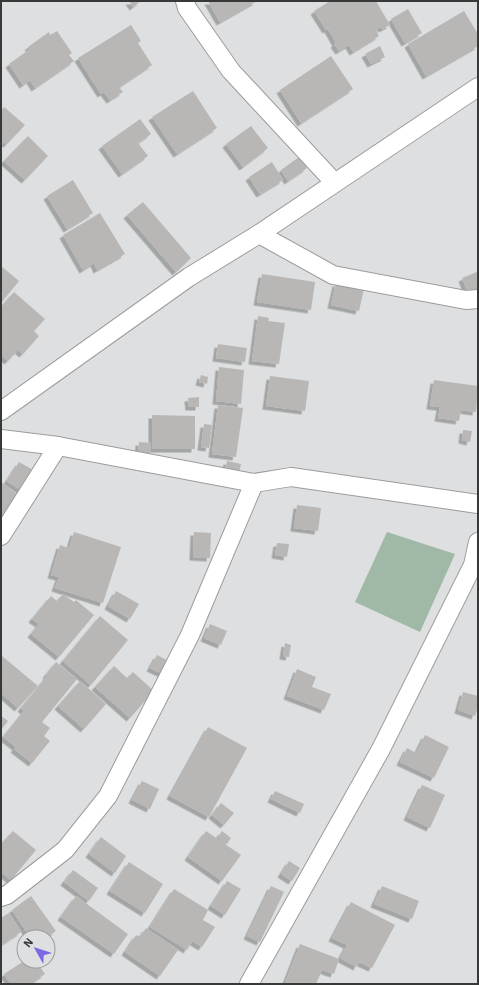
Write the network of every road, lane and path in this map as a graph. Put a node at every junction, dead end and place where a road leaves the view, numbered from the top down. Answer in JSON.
{"nodes":[{"id":1,"x":185,"y":1,"type":"edge"},
{"id":2,"x":478,"y":87,"type":"edge"},
{"id":3,"x":334,"y":182,"type":"junction"},
{"id":4,"x":259,"y":234,"type":"junction"},
{"id":5,"x":478,"y":299,"type":"edge"},
{"id":6,"x":1,"y":411,"type":"edge"},
{"id":7,"x":1,"y":439,"type":"edge"},
{"id":8,"x":58,"y":446,"type":"junction"},
{"id":9,"x":254,"y":483,"type":"junction"},
{"id":10,"x":478,"y":504,"type":"edge"},
{"id":11,"x":1,"y":536,"type":"edge"},
{"id":12,"x":478,"y":542,"type":"edge"},
{"id":13,"x":1,"y":897,"type":"edge"},
{"id":14,"x":249,"y":984,"type":"edge"}],
"edges":[{"from":1,"to":3,"type":"street"},
{"from":2,"to":3,"type":"street"},
{"from":3,"to":4,"type":"street"},
{"from":4,"to":5,"type":"street"},
{"from":4,"to":6,"type":"street"},
{"from":7,"to":8,"type":"street"},
{"from":8,"to":9,"type":"street"},
{"from":8,"to":11,"type":"street"},
{"from":9,"to":10,"type":"street"},
{"from":9,"to":13,"type":"street"},
{"from":12,"to":14,"type":"street"}]}
